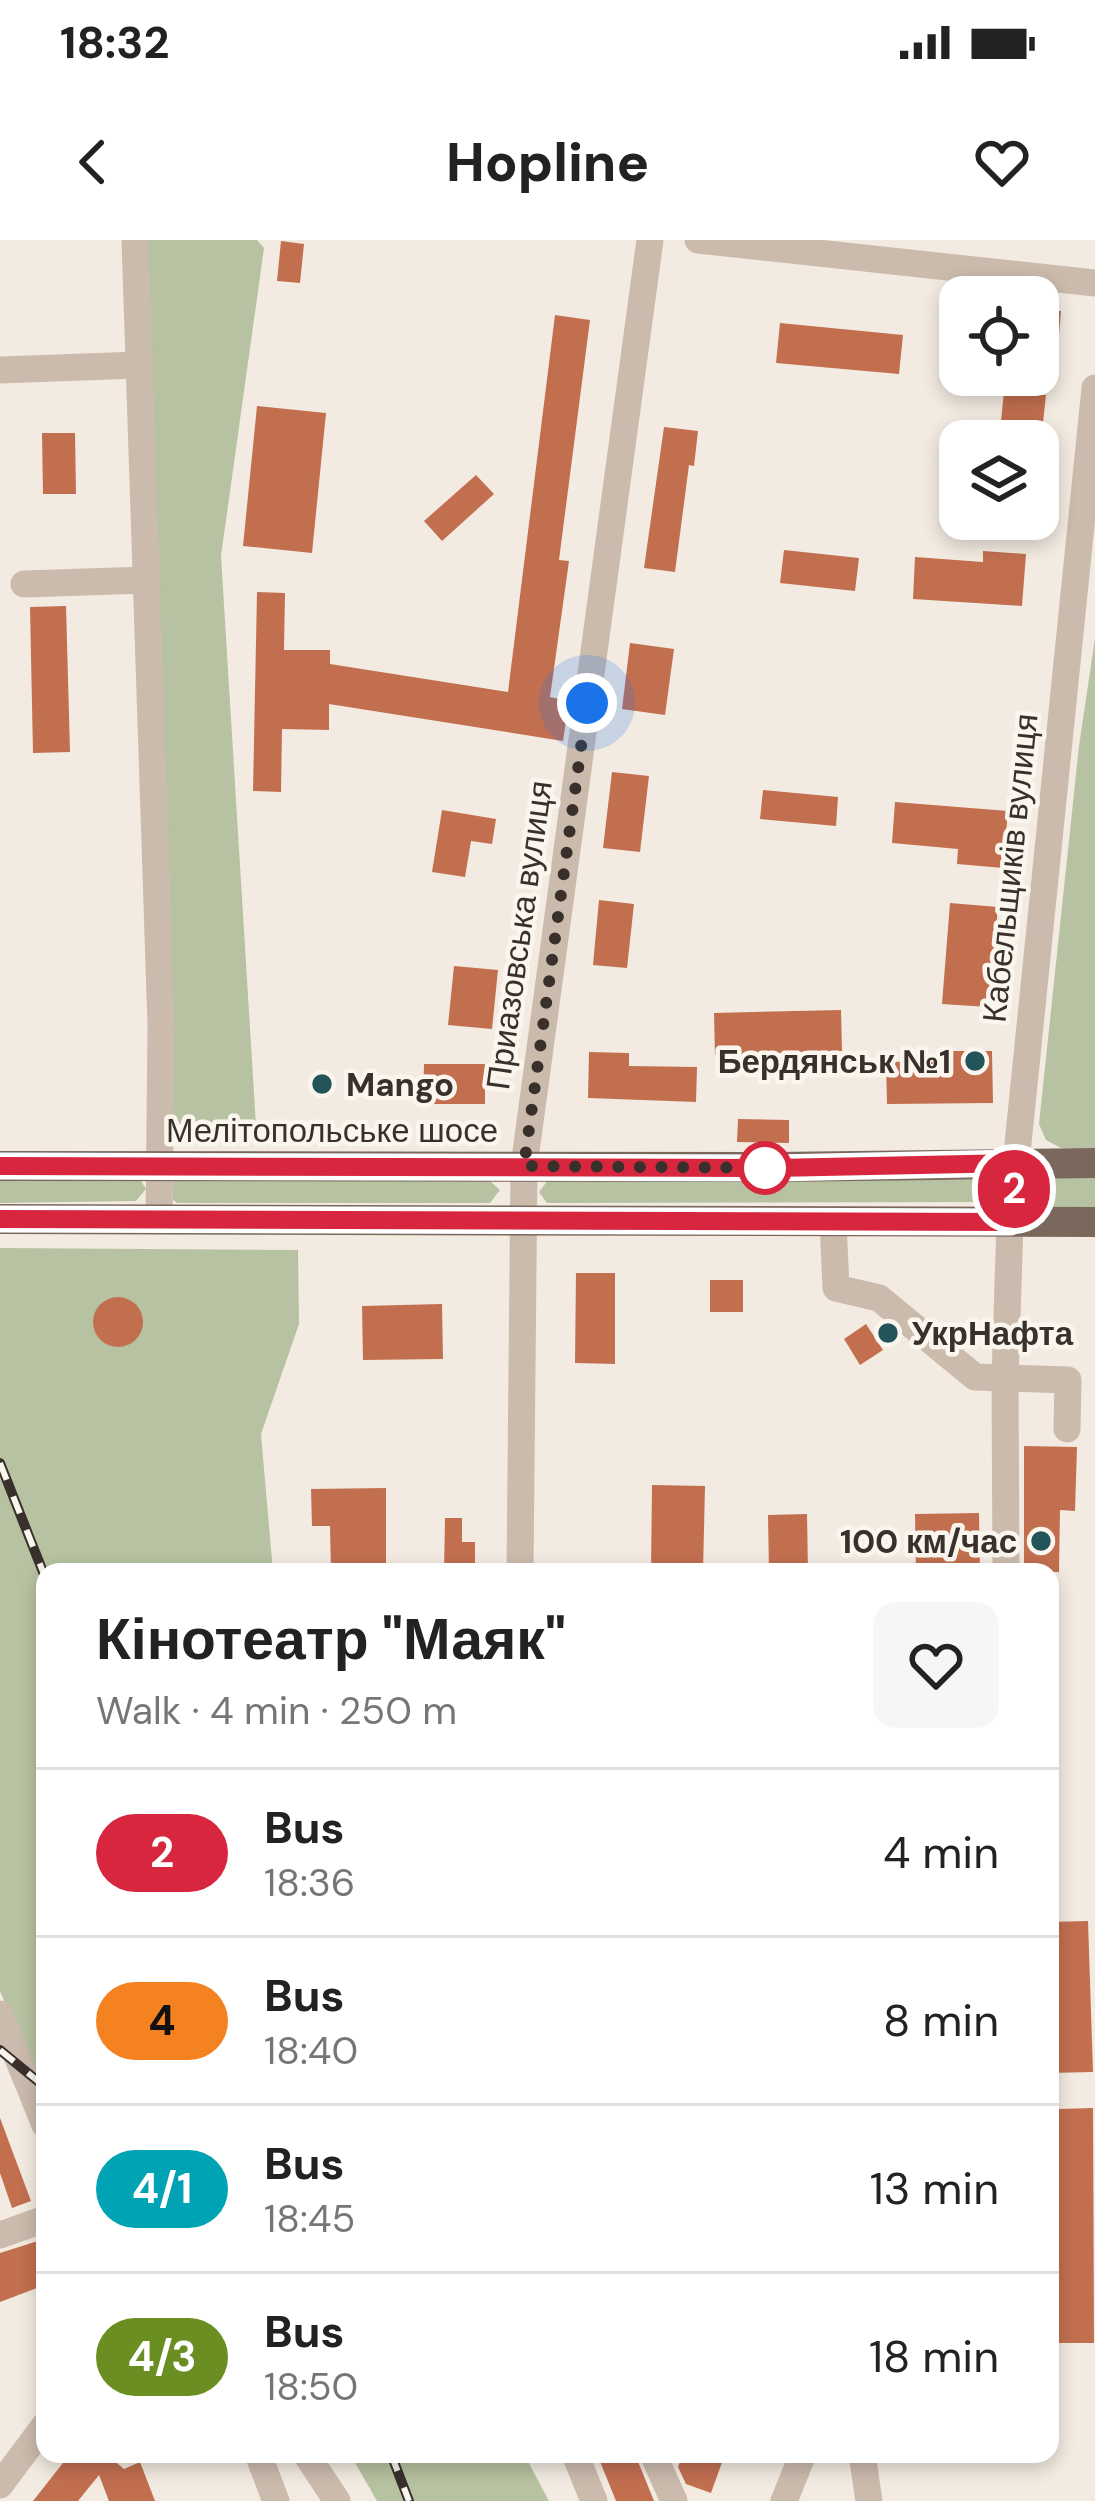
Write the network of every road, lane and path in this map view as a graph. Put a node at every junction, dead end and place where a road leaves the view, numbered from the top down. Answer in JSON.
{"nodes":[{"id":1,"x":135,"y":240,"type":"edge"},
{"id":2,"x":650,"y":240,"type":"edge"},
{"id":3,"x":698,"y":240,"type":"edge"},
{"id":4,"x":1095,"y":283,"type":"edge"},
{"id":5,"x":139,"y":364,"type":"junction"},
{"id":6,"x":0,"y":370,"type":"edge"},
{"id":7,"x":1095,"y":388,"type":"edge"},
{"id":8,"x":146,"y":580,"type":"junction"},
{"id":9,"x":24,"y":584,"type":"dead end"},
{"id":10,"x":1016,"y":1163,"type":"junction"},
{"id":11,"x":1095,"y":1163,"type":"edge"},
{"id":12,"x":159,"y":1165,"type":"junction"},
{"id":13,"x":0,"y":1166,"type":"edge"},
{"id":14,"x":524,"y":1166,"type":"junction"},
{"id":15,"x":0,"y":1219,"type":"edge"},
{"id":16,"x":159,"y":1220,"type":"junction"},
{"id":17,"x":524,"y":1220,"type":"junction"},
{"id":18,"x":833,"y":1221,"type":"junction"},
{"id":19,"x":1010,"y":1222,"type":"junction"},
{"id":20,"x":1095,"y":1222,"type":"edge"},
{"id":21,"x":1005,"y":1379,"type":"junction"},
{"id":22,"x":1067,"y":1429,"type":"dead end"},
{"id":23,"x":520,"y":1563,"type":"edge"},
{"id":24,"x":1006,"y":1563,"type":"edge"},
{"id":25,"x":2,"y":2023,"type":"edge"},
{"id":26,"x":0,"y":2093,"type":"edge"},
{"id":27,"x":32,"y":2093,"type":"junction"},
{"id":28,"x":36,"y":2103,"type":"edge"},
{"id":29,"x":36,"y":2222,"type":"edge"},
{"id":30,"x":0,"y":2235,"type":"edge"},
{"id":31,"x":36,"y":2437,"type":"edge"},
{"id":32,"x":261,"y":2463,"type":"edge"},
{"id":33,"x":312,"y":2463,"type":"edge"},
{"id":34,"x":579,"y":2463,"type":"edge"},
{"id":35,"x":657,"y":2463,"type":"edge"},
{"id":36,"x":799,"y":2463,"type":"edge"},
{"id":37,"x":863,"y":2463,"type":"edge"},
{"id":38,"x":0,"y":2485,"type":"edge"},
{"id":39,"x":276,"y":2501,"type":"edge"},
{"id":40,"x":337,"y":2501,"type":"edge"},
{"id":41,"x":594,"y":2501,"type":"edge"},
{"id":42,"x":674,"y":2501,"type":"edge"},
{"id":43,"x":784,"y":2501,"type":"edge"},
{"id":44,"x":868,"y":2501,"type":"edge"}],
"edges":[{"from":1,"to":5,"type":"street"},
{"from":2,"to":14,"type":"street","name":"Приазовська вулиця"},
{"from":3,"to":4,"type":"street"},
{"from":5,"to":6,"type":"street"},
{"from":5,"to":8,"type":"street"},
{"from":7,"to":10,"type":"street","name":"Кабельщиків вулиця"},
{"from":8,"to":9,"type":"street"},
{"from":8,"to":12,"type":"street"},
{"from":10,"to":11,"type":"main road","name":"Мелітопольське шосе"},
{"from":10,"to":14,"type":"main road","name":"Мелітопольське шосе"},
{"from":10,"to":19,"type":"street","name":"Кабельщиків вулиця"},
{"from":12,"to":13,"type":"main road","name":"Мелітопольське шосе"},
{"from":12,"to":14,"type":"main road","name":"Мелітопольське шосе"},
{"from":12,"to":16,"type":"street"},
{"from":14,"to":17,"type":"street","name":"Приазовська вулиця"},
{"from":15,"to":16,"type":"main road"},
{"from":16,"to":17,"type":"main road"},
{"from":17,"to":18,"type":"main road"},
{"from":17,"to":23,"type":"street","name":"Приазовська вулиця"},
{"from":18,"to":19,"type":"main road"},
{"from":18,"to":21,"type":"street"},
{"from":19,"to":20,"type":"main road"},
{"from":19,"to":21,"type":"street","name":"Кабельщиків вулиця"},
{"from":21,"to":22,"type":"street"},
{"from":21,"to":24,"type":"street","name":"Кабельщиків вулиця"},
{"from":25,"to":27,"type":"street"},
{"from":26,"to":27,"type":"street"},
{"from":27,"to":28,"type":"street"},
{"from":29,"to":30,"type":"street"},
{"from":31,"to":38,"type":"street"},
{"from":32,"to":39,"type":"street"},
{"from":33,"to":40,"type":"street"},
{"from":34,"to":41,"type":"street"},
{"from":35,"to":42,"type":"street"},
{"from":36,"to":43,"type":"street"},
{"from":37,"to":44,"type":"street"}]}
